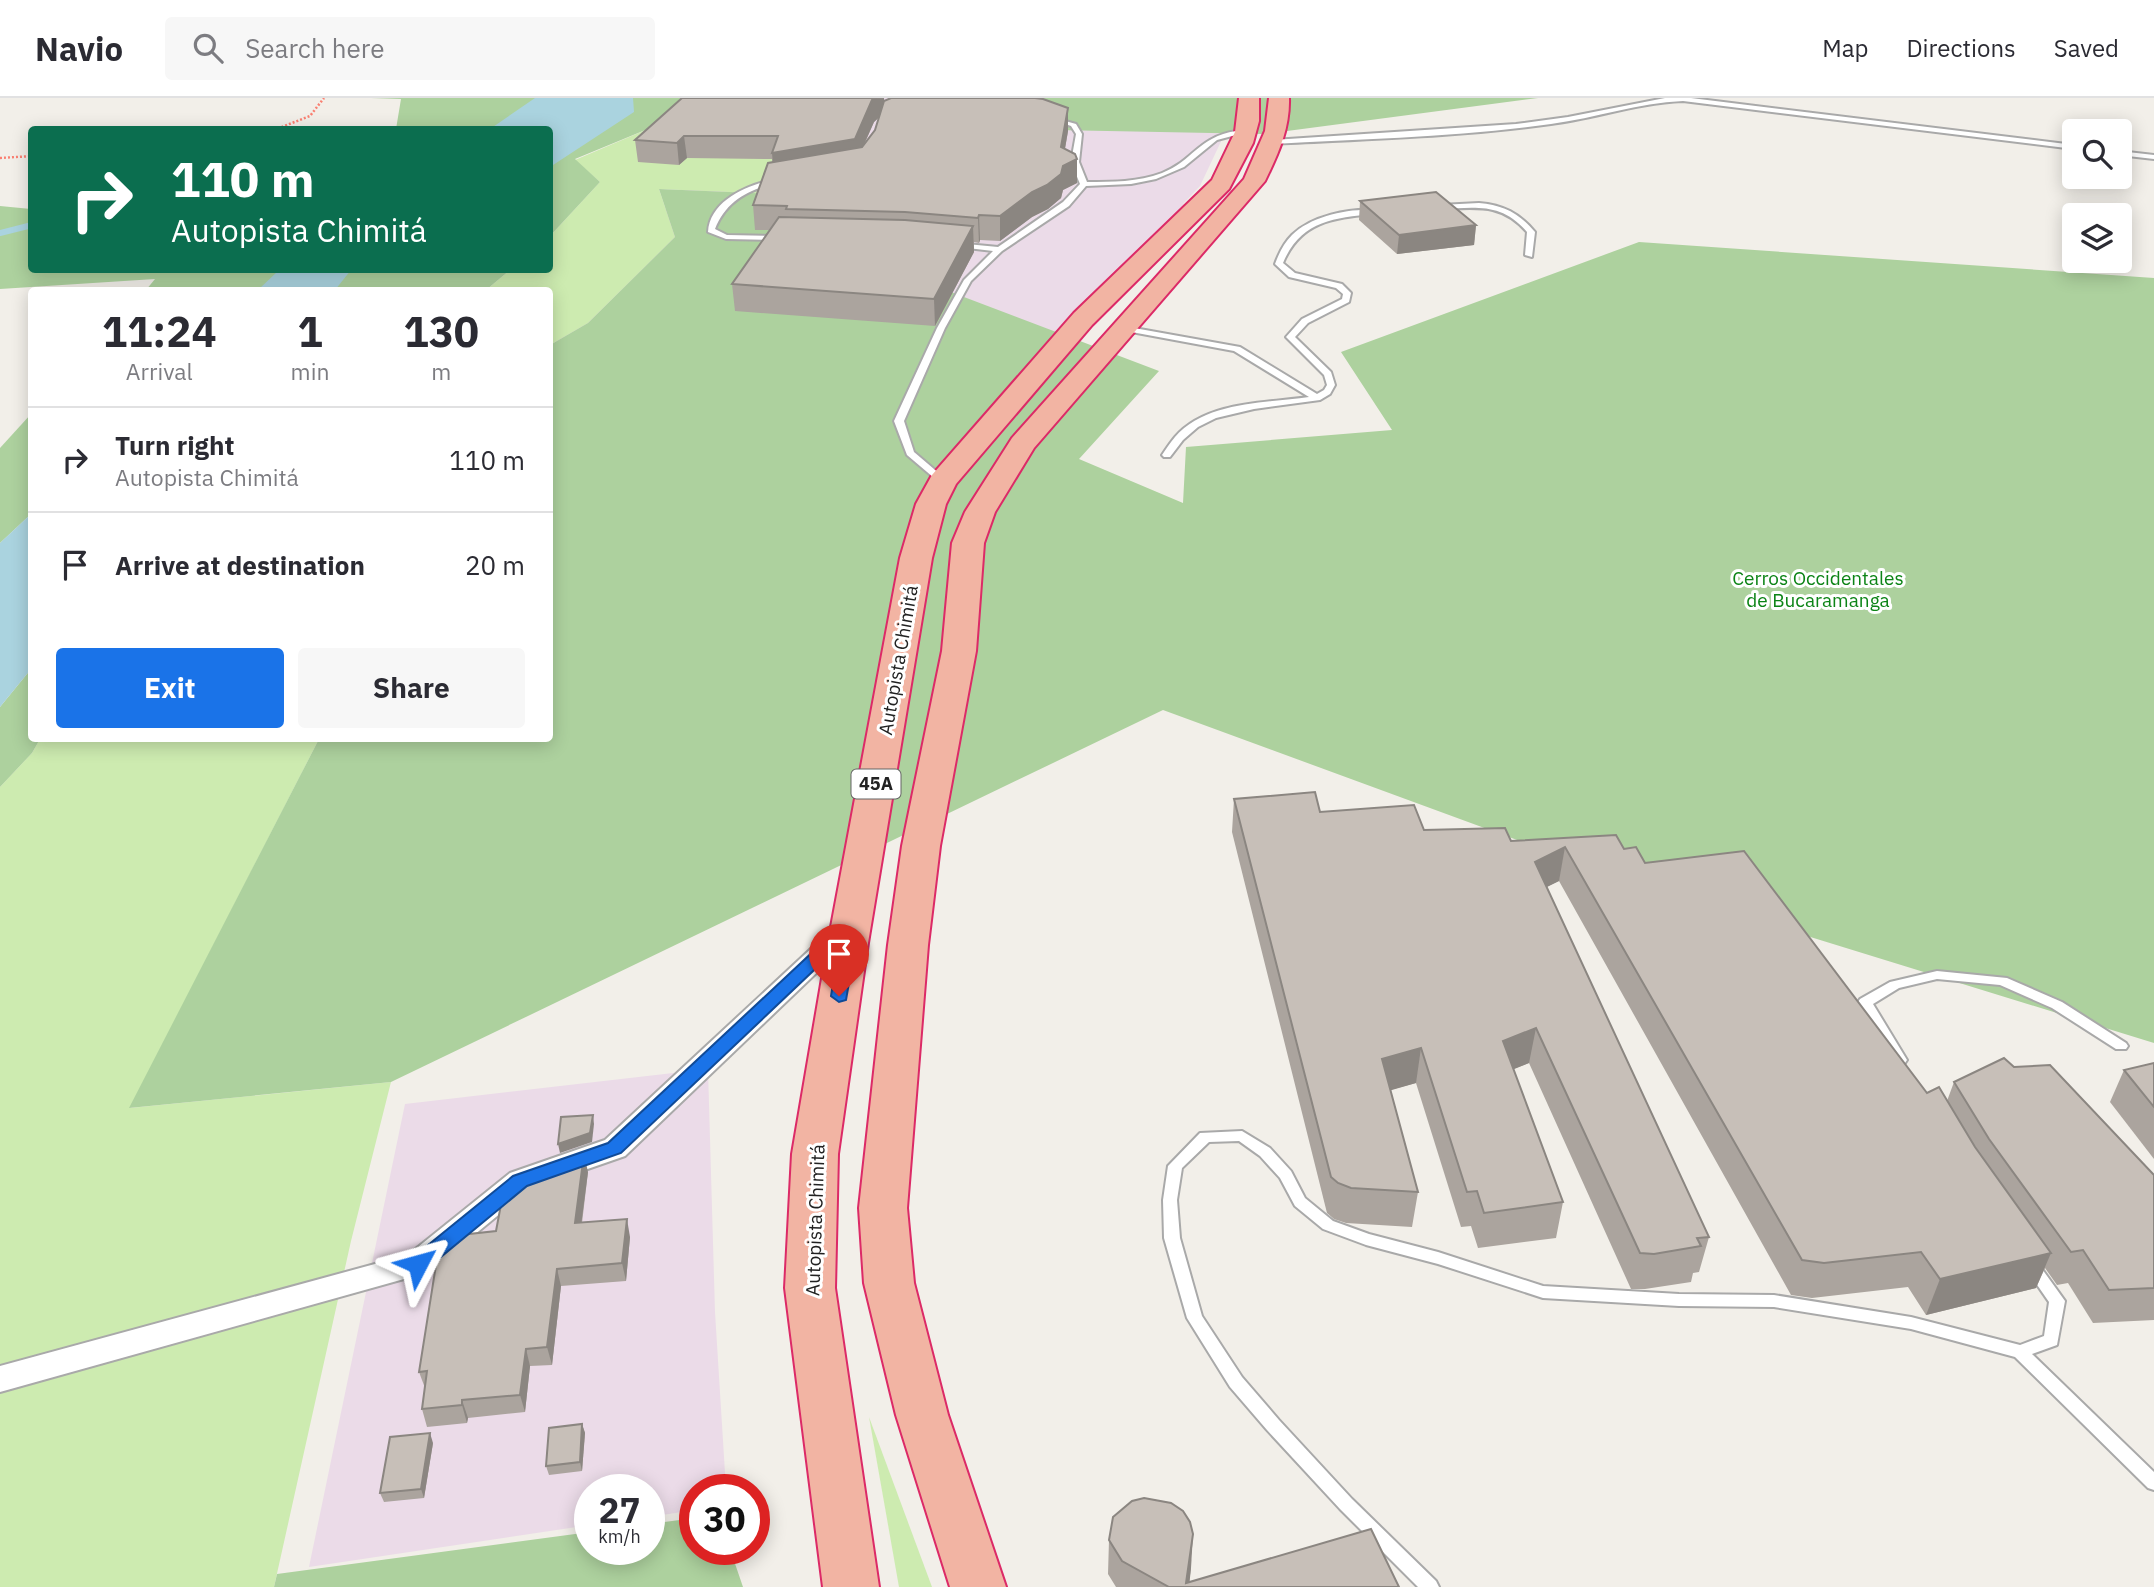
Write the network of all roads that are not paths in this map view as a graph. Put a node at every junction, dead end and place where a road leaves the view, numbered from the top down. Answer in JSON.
{"nodes":[{"id":1,"x":1279,"y":98,"type":"edge"},
{"id":2,"x":1045,"y":117,"type":"edge"},
{"id":3,"x":1256,"y":124,"type":"edge"},
{"id":4,"x":2062,"y":146,"type":"edge"},
{"id":5,"x":2132,"y":154,"type":"edge"},
{"id":6,"x":2154,"y":157,"type":"edge"},
{"id":7,"x":783,"y":180,"type":"edge"},
{"id":8,"x":1084,"y":184,"type":"junction"},
{"id":9,"x":1429,"y":207,"type":"edge"},
{"id":10,"x":1378,"y":211,"type":"edge"},
{"id":11,"x":792,"y":238,"type":"edge"},
{"id":12,"x":953,"y":245,"type":"edge"},
{"id":13,"x":999,"y":249,"type":"junction"},
{"id":14,"x":1529,"y":255,"type":"dead end"},
{"id":15,"x":1126,"y":328,"type":"junction"},
{"id":16,"x":1317,"y":398,"type":"junction"},
{"id":17,"x":1167,"y":455,"type":"dead end"},
{"id":18,"x":943,"y":481,"type":"junction"},
{"id":19,"x":848,"y":943,"type":"junction"},
{"id":20,"x":2121,"y":1046,"type":"dead end"},
{"id":21,"x":1907,"y":1072,"type":"edge"},
{"id":22,"x":2025,"y":1256,"type":"edge"},
{"id":23,"x":2021,"y":1352,"type":"junction"},
{"id":24,"x":0,"y":1379,"type":"edge"},
{"id":25,"x":2154,"y":1483,"type":"edge"},
{"id":26,"x":851,"y":1587,"type":"edge"},
{"id":27,"x":978,"y":1587,"type":"edge"},
{"id":28,"x":1430,"y":1587,"type":"edge"}],
"edges":[{"from":1,"to":3,"type":"highway","name":"Autopista Chimitá","number":"45A"},
{"from":2,"to":8,"type":"lane"},
{"from":3,"to":4,"type":"lane"},
{"from":3,"to":8,"type":"lane"},
{"from":3,"to":15,"type":"highway","name":"Autopista Chimitá","number":"45A"},
{"from":3,"to":18,"type":"highway","name":"Autopista Chimitá","number":"45A"},
{"from":5,"to":6,"type":"lane"},
{"from":7,"to":11,"type":"lane"},
{"from":8,"to":13,"type":"lane"},
{"from":9,"to":14,"type":"lane"},
{"from":10,"to":16,"type":"lane"},
{"from":12,"to":13,"type":"lane"},
{"from":13,"to":18,"type":"lane"},
{"from":15,"to":16,"type":"lane"},
{"from":15,"to":27,"type":"highway","name":"Autopista Chimitá","number":"45A"},
{"from":16,"to":17,"type":"lane"},
{"from":18,"to":19,"type":"highway","name":"Autopista Chimitá","number":"45A"},
{"from":19,"to":24,"type":"street"},
{"from":19,"to":26,"type":"highway","name":"Autopista Chimitá","number":"45A"},
{"from":20,"to":21,"type":"lane"},
{"from":22,"to":23,"type":"lane"},
{"from":23,"to":25,"type":"lane"},
{"from":23,"to":28,"type":"lane"}]}
